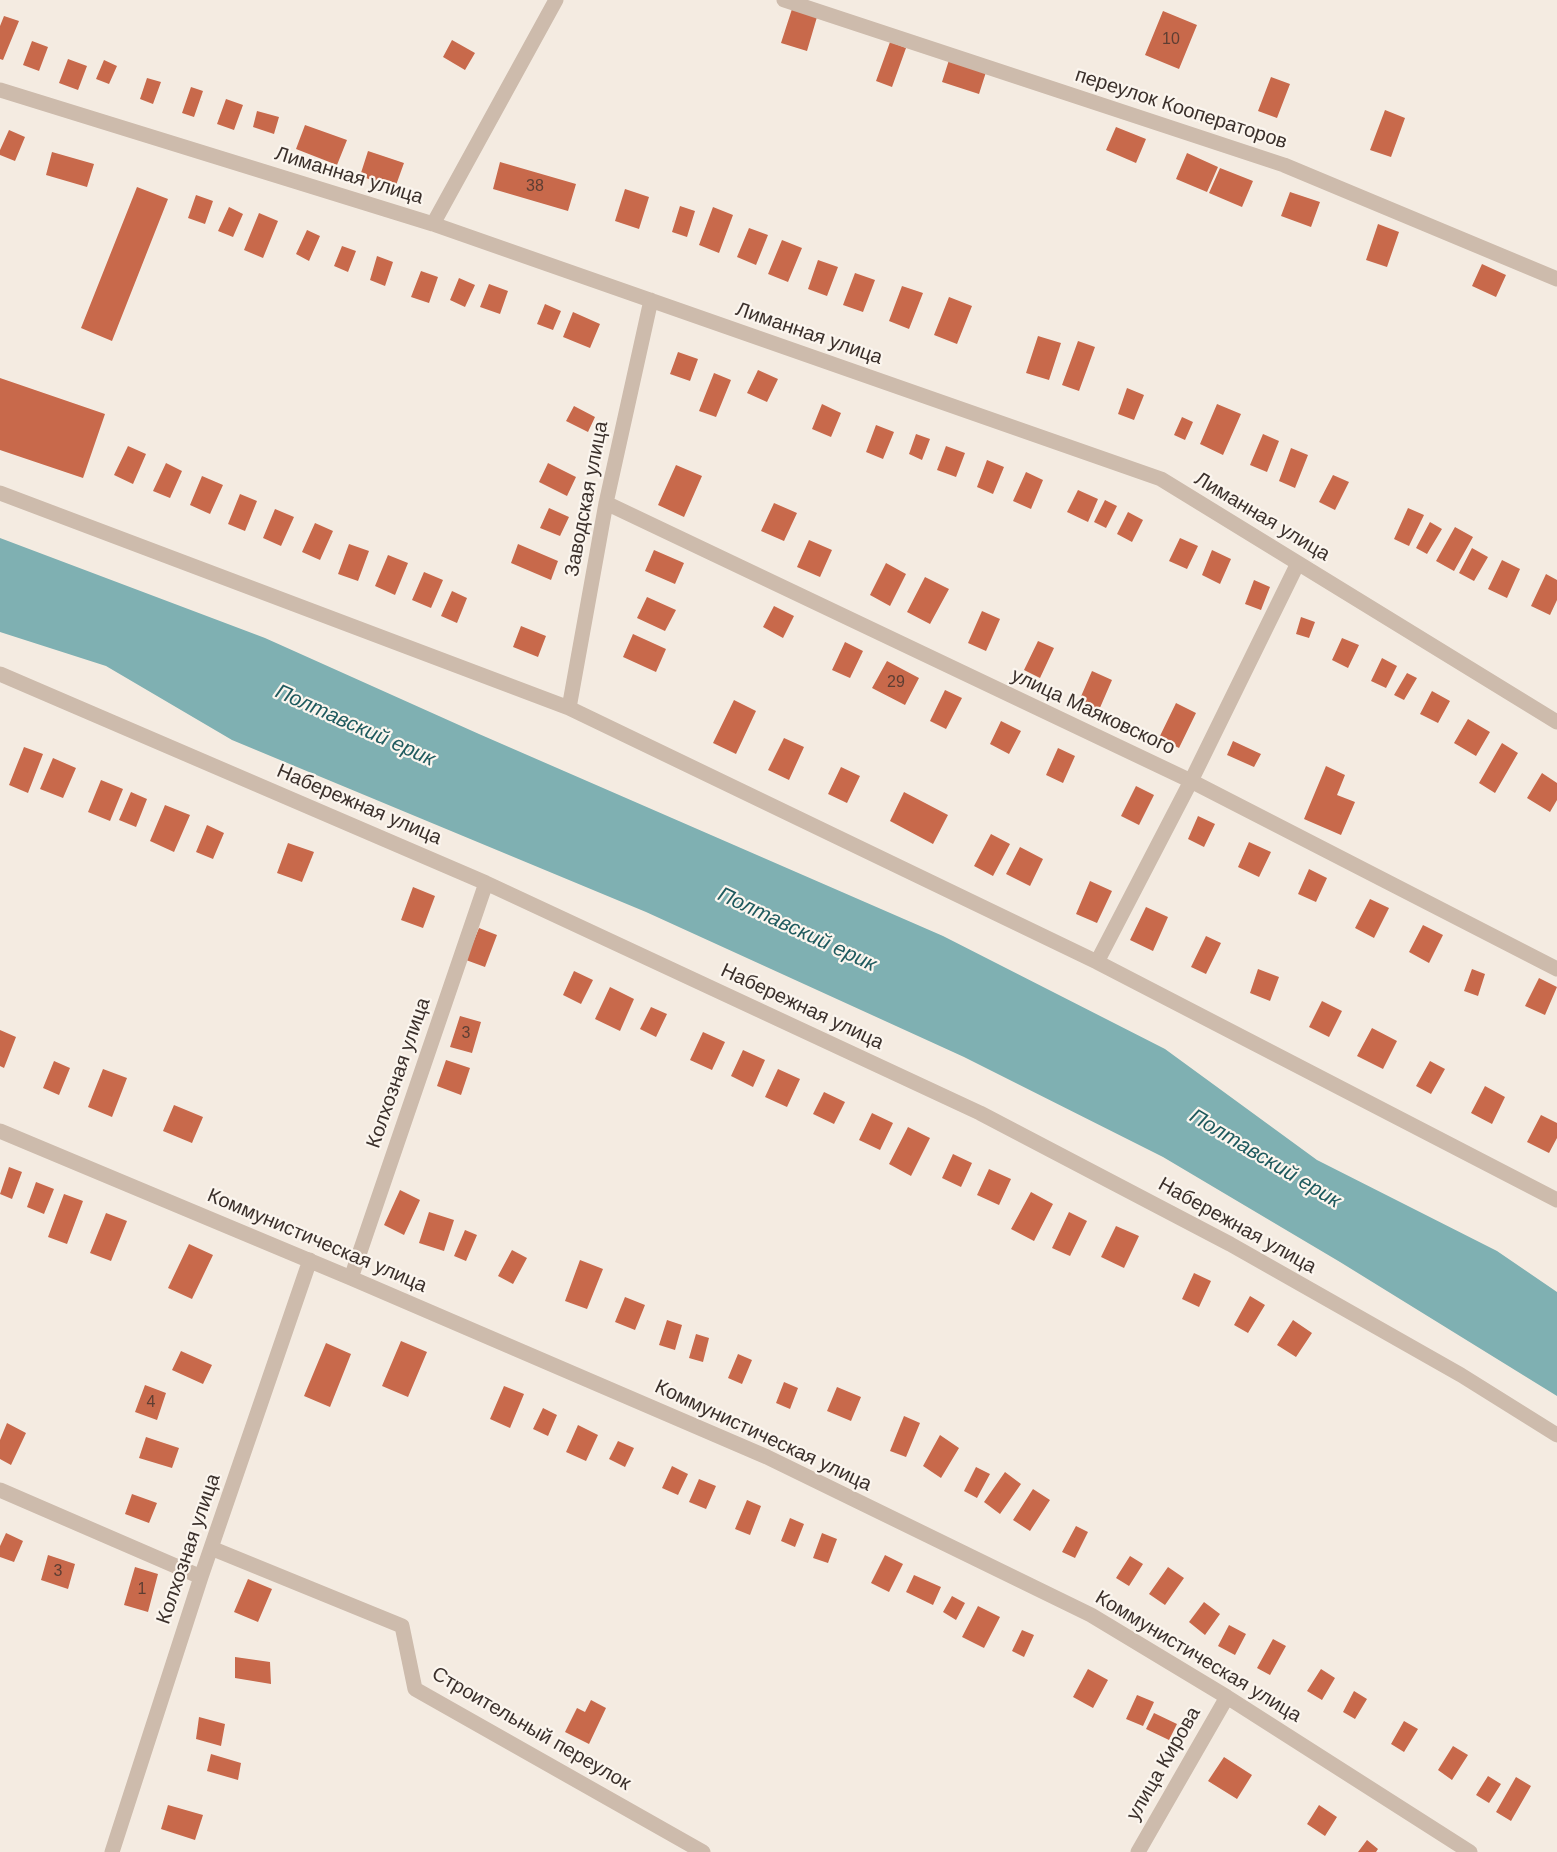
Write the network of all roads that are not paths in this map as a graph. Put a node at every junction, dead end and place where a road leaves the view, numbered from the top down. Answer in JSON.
{"nodes":[{"id":1,"x":556,"y":0,"type":"edge"},
{"id":2,"x":784,"y":0,"type":"edge"},
{"id":3,"x":0,"y":90,"type":"edge"},
{"id":4,"x":433,"y":224,"type":"junction"},
{"id":5,"x":1557,"y":279,"type":"edge"},
{"id":6,"x":651,"y":300,"type":"junction"},
{"id":7,"x":0,"y":493,"type":"edge"},
{"id":8,"x":606,"y":503,"type":"junction"},
{"id":9,"x":1298,"y":563,"type":"junction"},
{"id":10,"x":0,"y":674,"type":"edge"},
{"id":11,"x":568,"y":708,"type":"junction"},
{"id":12,"x":1557,"y":722,"type":"edge"},
{"id":13,"x":1191,"y":781,"type":"junction"},
{"id":14,"x":486,"y":883,"type":"junction"},
{"id":15,"x":1097,"y":962,"type":"junction"},
{"id":16,"x":1557,"y":969,"type":"edge"},
{"id":17,"x":0,"y":1131,"type":"edge"},
{"id":18,"x":1557,"y":1200,"type":"edge"},
{"id":19,"x":310,"y":1260,"type":"junction"},
{"id":20,"x":351,"y":1278,"type":"junction"},
{"id":21,"x":1557,"y":1435,"type":"edge"},
{"id":22,"x":0,"y":1490,"type":"edge"},
{"id":23,"x":211,"y":1548,"type":"junction"},
{"id":24,"x":201,"y":1577,"type":"junction"},
{"id":25,"x":1227,"y":1697,"type":"junction"},
{"id":26,"x":112,"y":1852,"type":"edge"},
{"id":27,"x":703,"y":1852,"type":"edge"},
{"id":28,"x":1138,"y":1852,"type":"edge"},
{"id":29,"x":1470,"y":1852,"type":"edge"}],
"edges":[{"from":1,"to":4,"type":"street"},
{"from":2,"to":5,"type":"street","name":"переулок Кооператоров"},
{"from":3,"to":4,"type":"street","name":"Лиманная улица"},
{"from":4,"to":6,"type":"street","name":"Лиманная улица"},
{"from":6,"to":8,"type":"street","name":"Заводская улица"},
{"from":6,"to":9,"type":"street","name":"Лиманная улица"},
{"from":7,"to":11,"type":"street"},
{"from":8,"to":11,"type":"street","name":"Заводская улица"},
{"from":8,"to":13,"type":"street","name":"улица Маяковского"},
{"from":9,"to":12,"type":"street","name":"Лиманная улица"},
{"from":9,"to":13,"type":"street"},
{"from":10,"to":14,"type":"street","name":"Набережная улица"},
{"from":11,"to":15,"type":"street"},
{"from":13,"to":15,"type":"street"},
{"from":13,"to":16,"type":"street","name":"улица Маяковского"},
{"from":14,"to":20,"type":"street","name":"Колхозная улица"},
{"from":14,"to":21,"type":"street","name":"Набережная улица"},
{"from":15,"to":18,"type":"street"},
{"from":17,"to":19,"type":"street","name":"Коммунистическая улица"},
{"from":19,"to":20,"type":"street","name":"Коммунистическая улица"},
{"from":19,"to":23,"type":"street","name":"Колхозная улица"},
{"from":20,"to":25,"type":"street","name":"Коммунистическая улица"},
{"from":22,"to":24,"type":"street"},
{"from":23,"to":24,"type":"street","name":"Колхозная улица"},
{"from":23,"to":27,"type":"street","name":"Строительный переулок"},
{"from":24,"to":26,"type":"street","name":"Колхозная улица"},
{"from":25,"to":28,"type":"street","name":"улица Кирова"},
{"from":25,"to":29,"type":"street","name":"Коммунистическая улица"}]}
